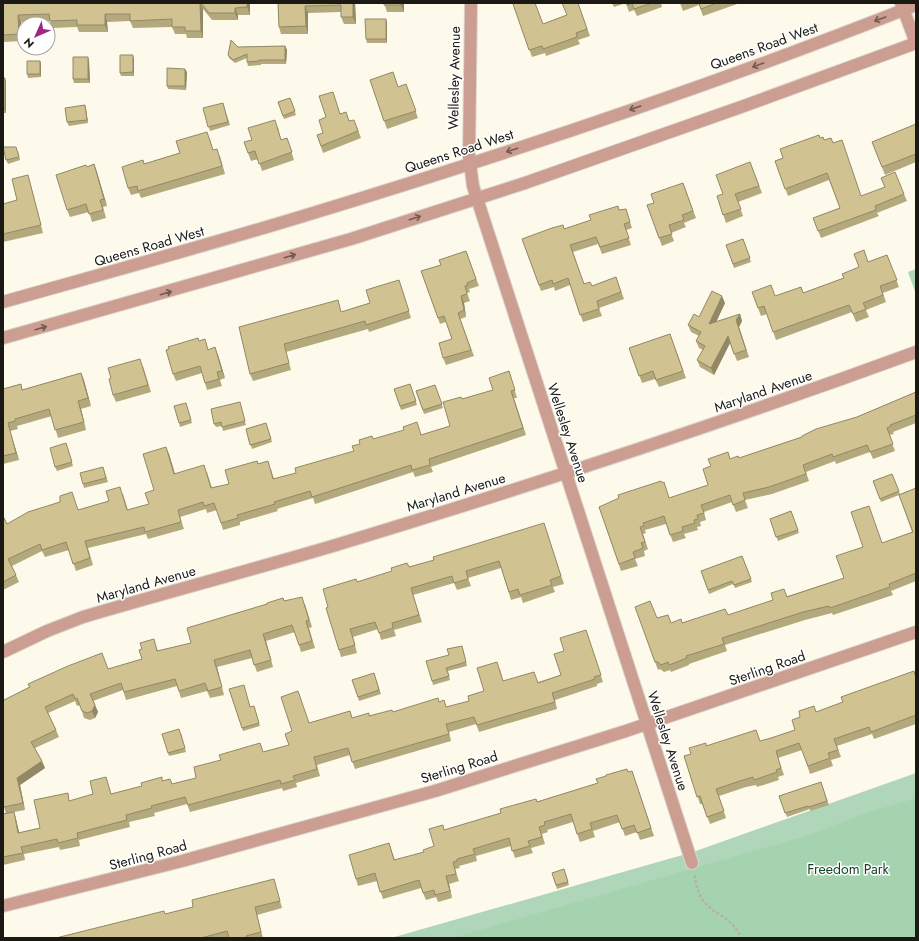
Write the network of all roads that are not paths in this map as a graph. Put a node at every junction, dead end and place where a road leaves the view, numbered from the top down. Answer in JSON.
{"nodes":[{"id":1,"x":471,"y":3,"type":"edge"},
{"id":2,"x":916,"y":5,"type":"edge"},
{"id":3,"x":902,"y":7,"type":"edge"},
{"id":4,"x":916,"y":43,"type":"edge"},
{"id":5,"x":469,"y":164,"type":"junction"},
{"id":6,"x":476,"y":198,"type":"junction"},
{"id":7,"x":3,"y":302,"type":"edge"},
{"id":8,"x":3,"y":338,"type":"edge"},
{"id":9,"x":916,"y":352,"type":"edge"},
{"id":10,"x":565,"y":473,"type":"junction"},
{"id":11,"x":916,"y":632,"type":"edge"},
{"id":12,"x":3,"y":652,"type":"edge"},
{"id":13,"x":647,"y":724,"type":"junction"},
{"id":14,"x":692,"y":863,"type":"road end"},
{"id":15,"x":3,"y":906,"type":"edge"}],
"edges":[{"from":1,"to":5,"type":"street","name":"Wellesley Avenue"},
{"from":2,"to":3,"type":"street","name":"Queens Road West"},
{"from":3,"to":4,"type":"street"},
{"from":3,"to":5,"type":"street","name":"Queens Road West","one_way":true},
{"from":4,"to":6,"type":"street"},
{"from":5,"to":6,"type":"street","name":"Wellesley Avenue"},
{"from":5,"to":7,"type":"street","name":"Queens Road West"},
{"from":8,"to":6,"type":"street","one_way":true},
{"from":6,"to":10,"type":"street","name":"Wellesley Avenue"},
{"from":9,"to":10,"type":"street","name":"Maryland Avenue"},
{"from":10,"to":12,"type":"street","name":"Maryland Avenue"},
{"from":10,"to":13,"type":"street","name":"Wellesley Avenue"},
{"from":11,"to":13,"type":"street","name":"Sterling Road"},
{"from":13,"to":14,"type":"street","name":"Wellesley Avenue"},
{"from":13,"to":15,"type":"street","name":"Sterling Road"}]}
